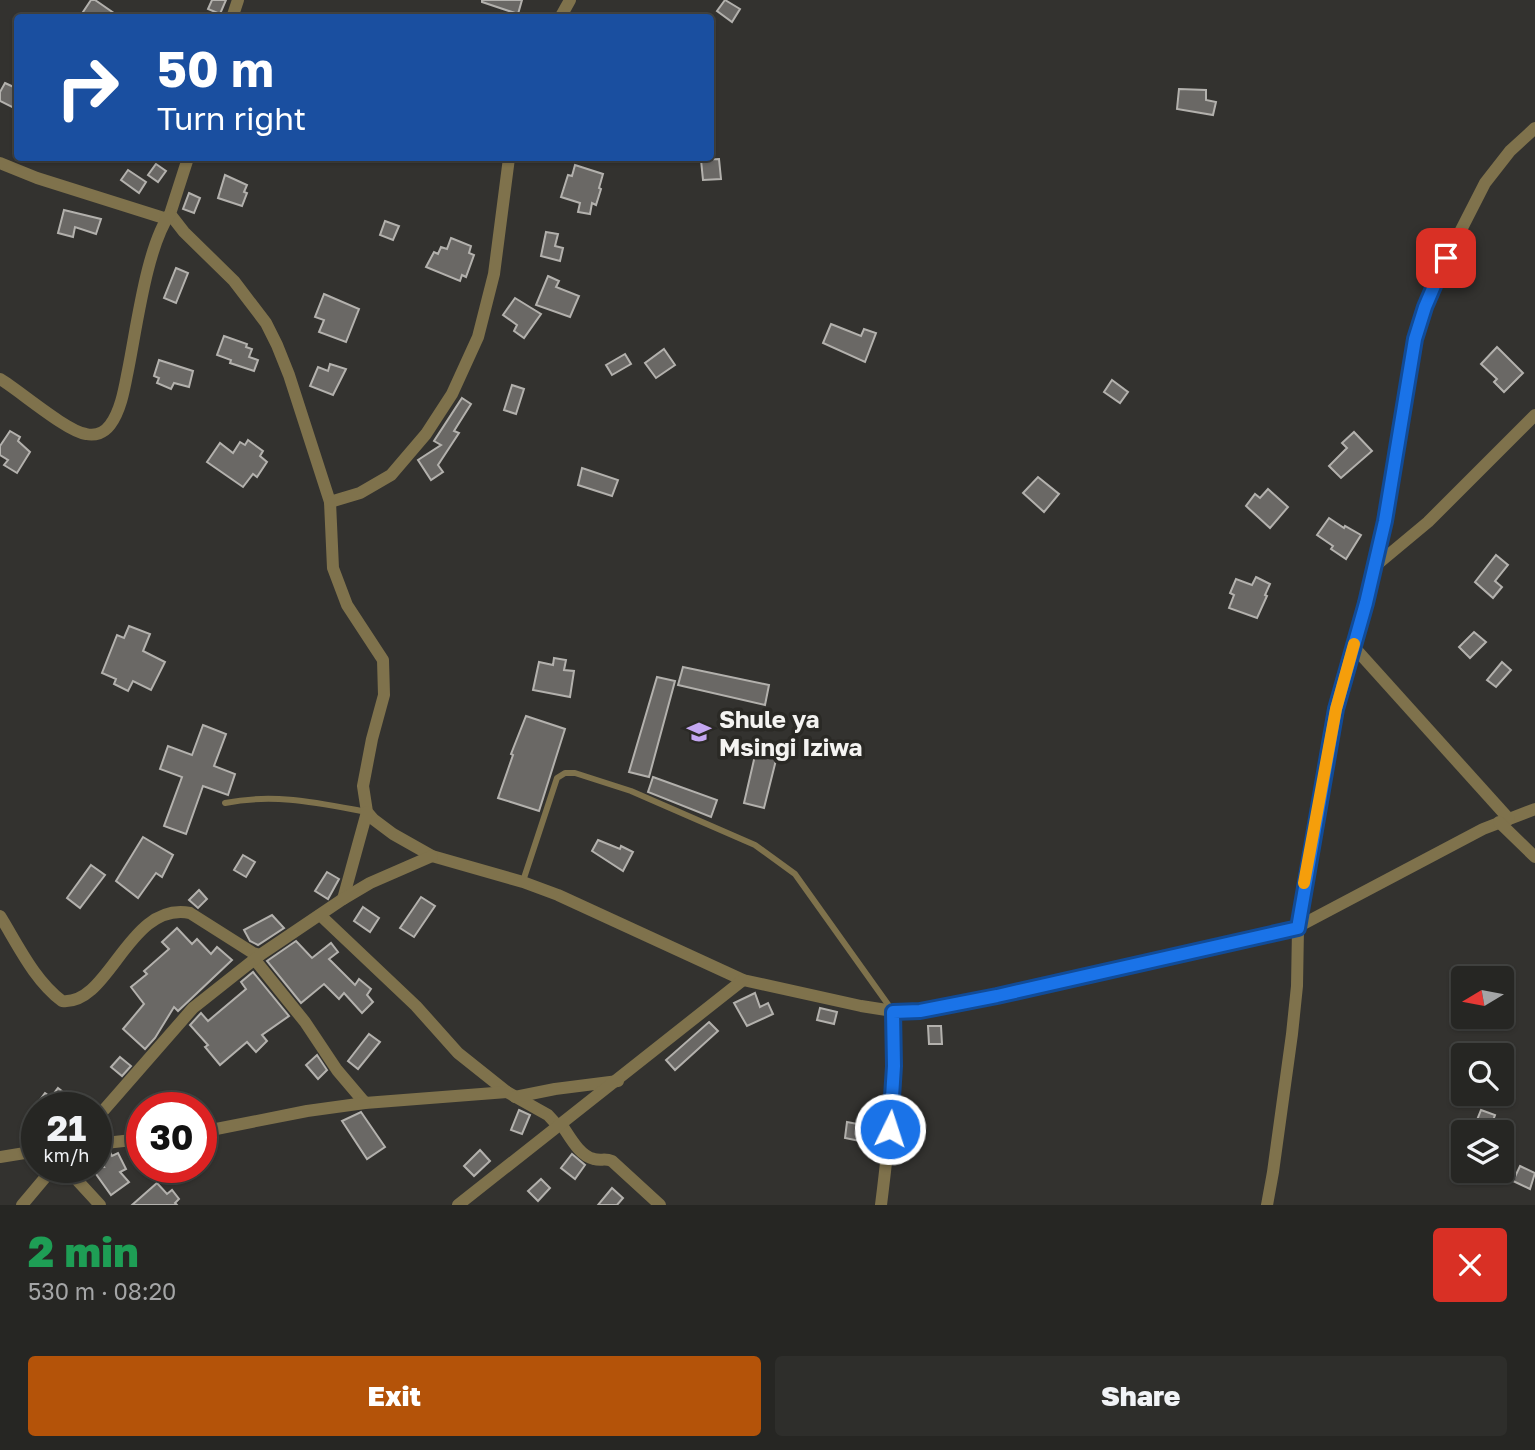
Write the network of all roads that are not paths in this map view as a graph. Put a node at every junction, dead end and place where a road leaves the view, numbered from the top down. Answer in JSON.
{"nodes":[{"id":1,"x":1535,"y":128,"type":"edge"},
{"id":2,"x":187,"y":161,"type":"edge"},
{"id":3,"x":509,"y":161,"type":"edge"},
{"id":4,"x":0,"y":163,"type":"edge"},
{"id":5,"x":169,"y":216,"type":"junction"},
{"id":6,"x":0,"y":379,"type":"edge"},
{"id":7,"x":1535,"y":415,"type":"edge"},
{"id":8,"x":330,"y":502,"type":"junction"},
{"id":9,"x":1374,"y":568,"type":"junction"},
{"id":10,"x":1353,"y":646,"type":"junction"},
{"id":11,"x":225,"y":803,"type":"dead end"},
{"id":12,"x":1535,"y":809,"type":"edge"},
{"id":13,"x":367,"y":812,"type":"junction"},
{"id":14,"x":1504,"y":820,"type":"junction"},
{"id":15,"x":432,"y":856,"type":"junction"},
{"id":16,"x":1535,"y":857,"type":"edge"},
{"id":17,"x":523,"y":882,"type":"junction"},
{"id":18,"x":343,"y":899,"type":"junction"},
{"id":19,"x":320,"y":915,"type":"junction"},
{"id":20,"x":0,"y":916,"type":"edge"},
{"id":21,"x":1298,"y":928,"type":"junction"},
{"id":22,"x":257,"y":958,"type":"junction"},
{"id":23,"x":743,"y":980,"type":"junction"},
{"id":24,"x":893,"y":1012,"type":"junction"},
{"id":25,"x":618,"y":1080,"type":"junction"},
{"id":26,"x":511,"y":1095,"type":"junction"},
{"id":27,"x":112,"y":1101,"type":"edge"},
{"id":28,"x":365,"y":1103,"type":"junction"},
{"id":29,"x":560,"y":1125,"type":"junction"},
{"id":30,"x":217,"y":1129,"type":"edge"},
{"id":31,"x":21,"y":1154,"type":"edge"},
{"id":32,"x":0,"y":1157,"type":"edge"},
{"id":33,"x":41,"y":1183,"type":"edge"},
{"id":34,"x":80,"y":1183,"type":"edge"},
{"id":35,"x":22,"y":1205,"type":"edge"},
{"id":36,"x":100,"y":1205,"type":"edge"},
{"id":37,"x":458,"y":1205,"type":"edge"},
{"id":38,"x":660,"y":1205,"type":"edge"},
{"id":39,"x":881,"y":1205,"type":"edge"},
{"id":40,"x":1267,"y":1205,"type":"edge"}],
"edges":[{"from":1,"to":9,"type":"street"},
{"from":2,"to":5,"type":"street"},
{"from":3,"to":8,"type":"street"},
{"from":4,"to":5,"type":"street"},
{"from":5,"to":6,"type":"street"},
{"from":5,"to":8,"type":"street"},
{"from":7,"to":9,"type":"street"},
{"from":8,"to":13,"type":"street"},
{"from":9,"to":10,"type":"street"},
{"from":10,"to":14,"type":"street"},
{"from":10,"to":21,"type":"street"},
{"from":11,"to":13,"type":"lane"},
{"from":12,"to":14,"type":"street"},
{"from":13,"to":15,"type":"street"},
{"from":13,"to":18,"type":"street"},
{"from":14,"to":16,"type":"street"},
{"from":14,"to":21,"type":"street"},
{"from":15,"to":17,"type":"street"},
{"from":15,"to":18,"type":"street"},
{"from":17,"to":23,"type":"street"},
{"from":17,"to":24,"type":"lane"},
{"from":18,"to":19,"type":"street"},
{"from":19,"to":22,"type":"street"},
{"from":19,"to":26,"type":"street"},
{"from":20,"to":22,"type":"street"},
{"from":21,"to":24,"type":"street"},
{"from":21,"to":40,"type":"street"},
{"from":22,"to":27,"type":"street"},
{"from":22,"to":28,"type":"street"},
{"from":23,"to":24,"type":"street"},
{"from":23,"to":25,"type":"street"},
{"from":24,"to":39,"type":"street"},
{"from":25,"to":26,"type":"street"},
{"from":25,"to":29,"type":"street"},
{"from":26,"to":28,"type":"street"},
{"from":26,"to":29,"type":"street"},
{"from":28,"to":30,"type":"street"},
{"from":29,"to":37,"type":"street"},
{"from":29,"to":38,"type":"street"},
{"from":31,"to":32,"type":"street"},
{"from":33,"to":35,"type":"street"},
{"from":34,"to":36,"type":"street"}]}
